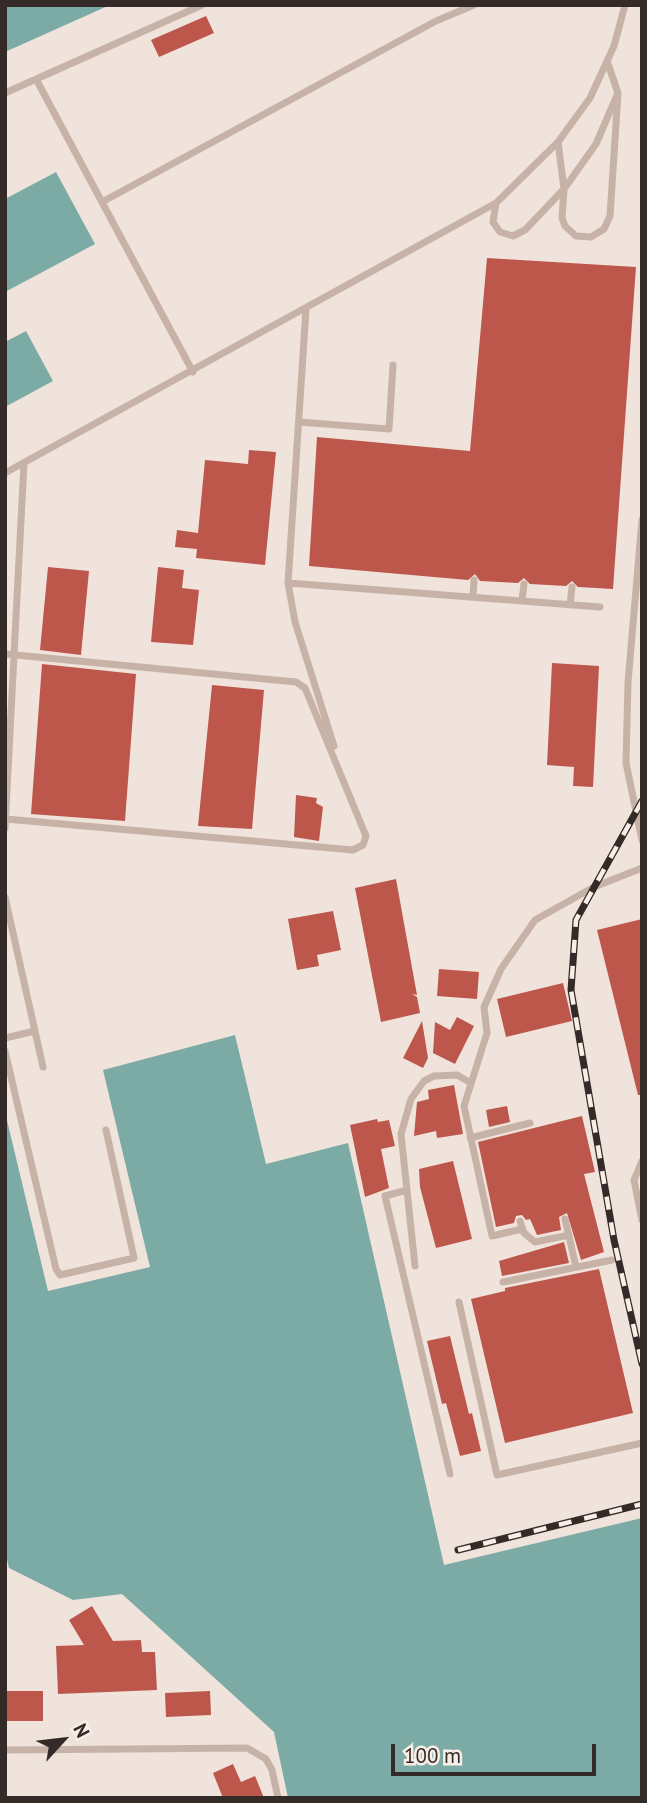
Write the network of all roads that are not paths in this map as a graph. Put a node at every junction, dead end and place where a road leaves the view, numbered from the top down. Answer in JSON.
{"nodes":[{"id":1,"x":202,"y":5,"type":"edge"},
{"id":2,"x":474,"y":5,"type":"edge"},
{"id":3,"x":625,"y":5,"type":"edge"},
{"id":4,"x":607,"y":61,"type":"junction"},
{"id":5,"x":36,"y":79,"type":"junction"},
{"id":6,"x":5,"y":93,"type":"edge"},
{"id":7,"x":618,"y":93,"type":"junction"},
{"id":8,"x":558,"y":142,"type":"junction"},
{"id":9,"x":564,"y":189,"type":"junction"},
{"id":10,"x":102,"y":202,"type":"junction"},
{"id":11,"x":496,"y":203,"type":"junction"},
{"id":12,"x":306,"y":309,"type":"junction"},
{"id":13,"x":393,"y":365,"type":"dead end"},
{"id":14,"x":192,"y":372,"type":"junction"},
{"id":15,"x":299,"y":422,"type":"junction"},
{"id":16,"x":24,"y":463,"type":"junction"},
{"id":17,"x":5,"y":473,"type":"edge"},
{"id":18,"x":642,"y":520,"type":"edge"},
{"id":19,"x":474,"y":580,"type":"dead end"},
{"id":20,"x":288,"y":583,"type":"junction"},
{"id":21,"x":524,"y":584,"type":"dead end"},
{"id":22,"x":572,"y":587,"type":"dead end"},
{"id":23,"x":472,"y":597,"type":"junction"},
{"id":24,"x":522,"y":601,"type":"junction"},
{"id":25,"x":570,"y":605,"type":"junction"},
{"id":26,"x":600,"y":607,"type":"dead end"},
{"id":27,"x":8,"y":655,"type":"edge"},
{"id":28,"x":342,"y":776,"type":"junction"},
{"id":29,"x":6,"y":819,"type":"edge"},
{"id":30,"x":5,"y":828,"type":"edge"},
{"id":31,"x":642,"y":840,"type":"edge"},
{"id":32,"x":642,"y":867,"type":"edge"},
{"id":33,"x":5,"y":897,"type":"edge"},
{"id":34,"x":35,"y":1031,"type":"junction"},
{"id":35,"x":5,"y":1038,"type":"edge"},
{"id":36,"x":5,"y":1052,"type":"edge"},
{"id":37,"x":43,"y":1067,"type":"dead end"},
{"id":38,"x":471,"y":1083,"type":"junction"},
{"id":39,"x":530,"y":1123,"type":"dead end"},
{"id":40,"x":106,"y":1130,"type":"dead end"},
{"id":41,"x":470,"y":1138,"type":"junction"},
{"id":42,"x":642,"y":1161,"type":"edge"},
{"id":43,"x":407,"y":1190,"type":"junction"},
{"id":44,"x":565,"y":1219,"type":"dead end"},
{"id":45,"x":642,"y":1220,"type":"edge"},
{"id":46,"x":569,"y":1235,"type":"junction"},
{"id":47,"x":612,"y":1260,"type":"dead end"},
{"id":48,"x":415,"y":1266,"type":"dead end"},
{"id":49,"x":576,"y":1267,"type":"junction"},
{"id":50,"x":503,"y":1282,"type":"dead end"},
{"id":51,"x":459,"y":1302,"type":"dead end"},
{"id":52,"x":642,"y":1443,"type":"edge"},
{"id":53,"x":450,"y":1474,"type":"dead end"},
{"id":54,"x":5,"y":1750,"type":"edge"},
{"id":55,"x":278,"y":1798,"type":"edge"}],
"edges":[{"from":1,"to":5,"type":"lane"},
{"from":2,"to":10,"type":"lane"},
{"from":3,"to":4,"type":"lane"},
{"from":4,"to":7,"type":"lane"},
{"from":4,"to":8,"type":"lane"},
{"from":5,"to":6,"type":"lane"},
{"from":5,"to":10,"type":"lane"},
{"from":7,"to":9,"type":"lane"},
{"from":7,"to":9,"type":"lane"},
{"from":8,"to":9,"type":"lane"},
{"from":8,"to":11,"type":"lane"},
{"from":9,"to":11,"type":"lane"},
{"from":10,"to":14,"type":"lane"},
{"from":11,"to":12,"type":"lane"},
{"from":12,"to":14,"type":"lane"},
{"from":12,"to":15,"type":"lane"},
{"from":13,"to":15,"type":"lane"},
{"from":14,"to":16,"type":"lane"},
{"from":15,"to":20,"type":"lane"},
{"from":16,"to":17,"type":"lane"},
{"from":16,"to":27,"type":"lane"},
{"from":18,"to":31,"type":"lane"},
{"from":19,"to":23,"type":"lane"},
{"from":20,"to":23,"type":"lane"},
{"from":20,"to":28,"type":"lane"},
{"from":21,"to":24,"type":"lane"},
{"from":22,"to":25,"type":"lane"},
{"from":23,"to":24,"type":"lane"},
{"from":24,"to":25,"type":"lane"},
{"from":25,"to":26,"type":"lane"},
{"from":27,"to":28,"type":"lane"},
{"from":27,"to":29,"type":"lane"},
{"from":28,"to":29,"type":"lane"},
{"from":29,"to":30,"type":"lane"},
{"from":32,"to":38,"type":"lane"},
{"from":33,"to":34,"type":"lane"},
{"from":34,"to":35,"type":"lane"},
{"from":34,"to":37,"type":"lane"},
{"from":36,"to":40,"type":"lane"},
{"from":38,"to":41,"type":"lane"},
{"from":38,"to":43,"type":"lane"},
{"from":39,"to":41,"type":"lane"},
{"from":41,"to":46,"type":"lane"},
{"from":42,"to":45,"type":"lane"},
{"from":43,"to":48,"type":"lane"},
{"from":43,"to":53,"type":"lane"},
{"from":44,"to":46,"type":"lane"},
{"from":46,"to":49,"type":"lane"},
{"from":47,"to":49,"type":"lane"},
{"from":49,"to":50,"type":"lane"},
{"from":51,"to":52,"type":"lane"},
{"from":54,"to":55,"type":"lane"}]}
